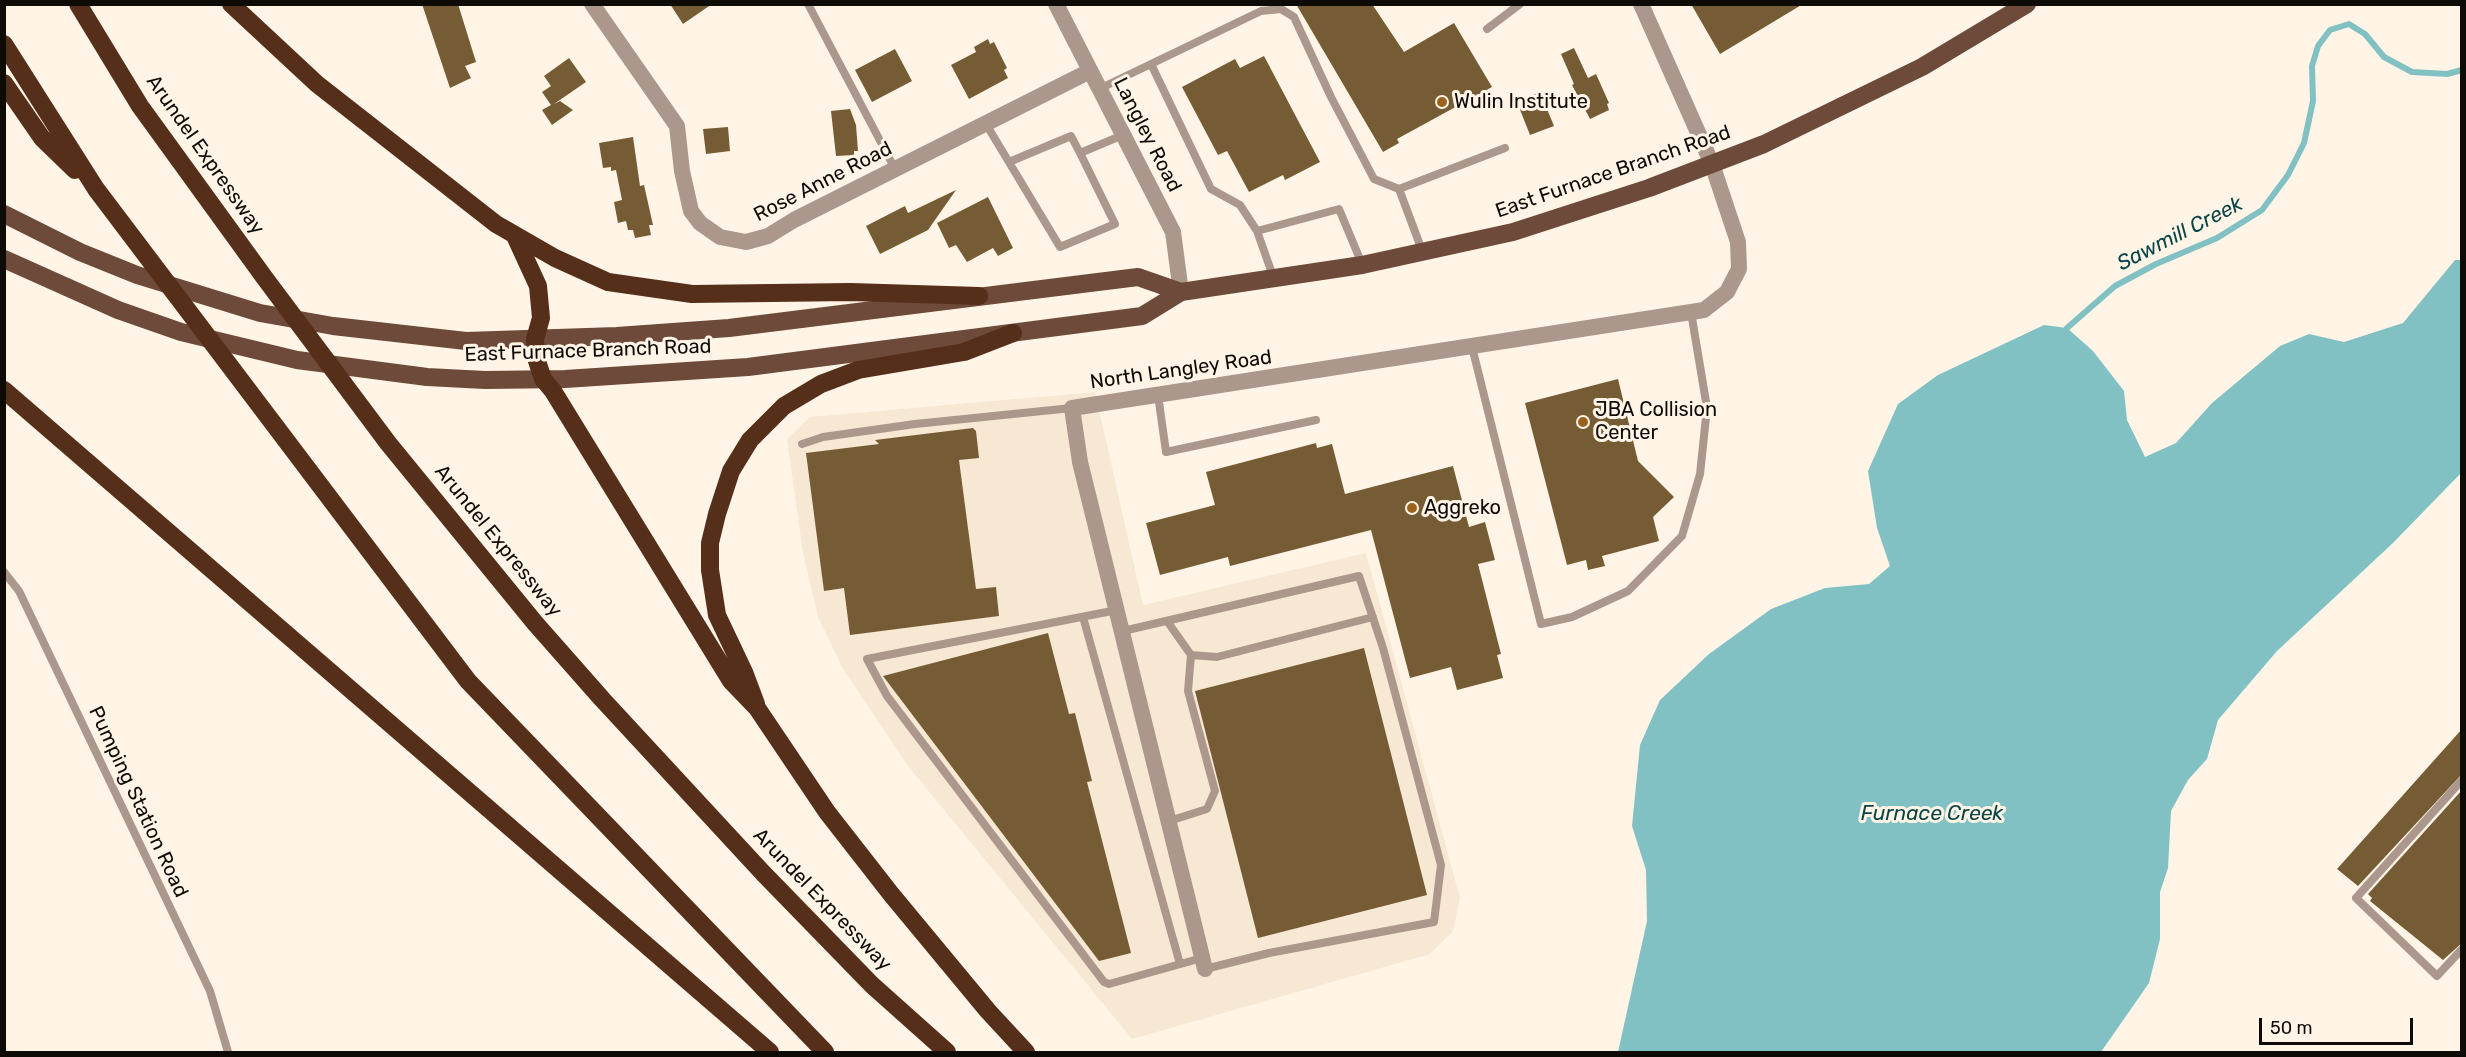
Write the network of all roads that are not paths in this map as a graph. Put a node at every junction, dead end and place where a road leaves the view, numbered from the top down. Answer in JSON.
{"nodes":[{"id":1,"x":78,"y":4,"type":"edge"},
{"id":2,"x":231,"y":4,"type":"edge"},
{"id":3,"x":592,"y":4,"type":"edge"},
{"id":4,"x":808,"y":4,"type":"edge"},
{"id":5,"x":1056,"y":4,"type":"edge"},
{"id":6,"x":1520,"y":4,"type":"edge"},
{"id":7,"x":1641,"y":4,"type":"edge"},
{"id":8,"x":2027,"y":4,"type":"edge"},
{"id":9,"x":1487,"y":29,"type":"dead end"},
{"id":10,"x":4,"y":44,"type":"edge"},
{"id":11,"x":1151,"y":64,"type":"junction"},
{"id":12,"x":1090,"y":71,"type":"junction"},
{"id":13,"x":4,"y":83,"type":"edge"},
{"id":14,"x":1099,"y":89,"type":"junction"},
{"id":15,"x":986,"y":124,"type":"junction"},
{"id":16,"x":1124,"y":135,"type":"junction"},
{"id":17,"x":1505,"y":148,"type":"dead end"},
{"id":18,"x":1080,"y":153,"type":"junction"},
{"id":19,"x":1009,"y":162,"type":"junction"},
{"id":20,"x":1712,"y":164,"type":"junction"},
{"id":21,"x":895,"y":169,"type":"junction"},
{"id":22,"x":96,"y":189,"type":"junction"},
{"id":23,"x":1400,"y":189,"type":"junction"},
{"id":24,"x":5,"y":214,"type":"edge"},
{"id":25,"x":1257,"y":231,"type":"junction"},
{"id":26,"x":515,"y":236,"type":"junction"},
{"id":27,"x":1423,"y":253,"type":"junction"},
{"id":28,"x":4,"y":259,"type":"edge"},
{"id":29,"x":1362,"y":265,"type":"junction"},
{"id":30,"x":1275,"y":279,"type":"junction"},
{"id":31,"x":1181,"y":292,"type":"junction"},
{"id":32,"x":979,"y":296,"type":"junction"},
{"id":33,"x":1692,"y":312,"type":"junction"},
{"id":34,"x":1013,"y":333,"type":"junction"},
{"id":35,"x":535,"y":339,"type":"junction"},
{"id":36,"x":1472,"y":347,"type":"junction"},
{"id":37,"x":543,"y":379,"type":"junction"},
{"id":38,"x":4,"y":390,"type":"edge"},
{"id":39,"x":1158,"y":395,"type":"junction"},
{"id":40,"x":1072,"y":408,"type":"junction"},
{"id":41,"x":1317,"y":420,"type":"dead end"},
{"id":42,"x":802,"y":444,"type":"dead end"},
{"id":43,"x":4,"y":572,"type":"edge"},
{"id":44,"x":1118,"y":610,"type":"junction"},
{"id":45,"x":1083,"y":617,"type":"junction"},
{"id":46,"x":1373,"y":617,"type":"junction"},
{"id":47,"x":1167,"y":621,"type":"junction"},
{"id":48,"x":1123,"y":631,"type":"junction"},
{"id":49,"x":1191,"y":655,"type":"junction"},
{"id":50,"x":757,"y":708,"type":"junction"},
{"id":51,"x":2462,"y":780,"type":"edge"},
{"id":52,"x":1169,"y":821,"type":"junction"},
{"id":53,"x":2462,"y":949,"type":"edge"},
{"id":54,"x":1180,"y":964,"type":"junction"},
{"id":55,"x":1204,"y":964,"type":"junction"},
{"id":56,"x":228,"y":1053,"type":"edge"},
{"id":57,"x":770,"y":1053,"type":"edge"},
{"id":58,"x":825,"y":1053,"type":"edge"},
{"id":59,"x":947,"y":1053,"type":"edge"},
{"id":60,"x":1026,"y":1053,"type":"edge"}],
"edges":[{"from":1,"to":59,"type":"highway","name":"Arundel Expressway"},
{"from":2,"to":26,"type":"highway"},
{"from":3,"to":21,"type":"street","name":"Rose Anne Road"},
{"from":4,"to":21,"type":"lane"},
{"from":5,"to":12,"type":"street","name":"Langley Road"},
{"from":6,"to":9,"type":"lane"},
{"from":7,"to":20,"type":"street","name":"North Langley Road"},
{"from":8,"to":20,"type":"main road","name":"East Furnace Branch Road"},
{"from":10,"to":22,"type":"highway"},
{"from":11,"to":14,"type":"lane"},
{"from":11,"to":23,"type":"lane"},
{"from":11,"to":25,"type":"lane"},
{"from":12,"to":14,"type":"street","name":"Langley Road"},
{"from":12,"to":15,"type":"street","name":"Rose Anne Road"},
{"from":13,"to":22,"type":"highway"},
{"from":14,"to":16,"type":"street","name":"Langley Road"},
{"from":15,"to":19,"type":"lane"},
{"from":15,"to":21,"type":"street","name":"Rose Anne Road"},
{"from":16,"to":18,"type":"lane"},
{"from":16,"to":31,"type":"street","name":"Langley Road"},
{"from":17,"to":23,"type":"lane"},
{"from":18,"to":19,"type":"lane"},
{"from":18,"to":19,"type":"lane"},
{"from":20,"to":27,"type":"main road","name":"East Furnace Branch Road"},
{"from":20,"to":33,"type":"street","name":"North Langley Road"},
{"from":22,"to":58,"type":"highway"},
{"from":23,"to":27,"type":"lane"},
{"from":24,"to":35,"type":"main road","name":"East Furnace Branch Road"},
{"from":25,"to":29,"type":"lane"},
{"from":25,"to":30,"type":"lane"},
{"from":26,"to":32,"type":"highway"},
{"from":26,"to":35,"type":"highway"},
{"from":27,"to":29,"type":"main road","name":"East Furnace Branch Road"},
{"from":28,"to":37,"type":"main road","name":"East Furnace Branch Road"},
{"from":29,"to":30,"type":"main road","name":"East Furnace Branch Road"},
{"from":30,"to":31,"type":"main road","name":"East Furnace Branch Road"},
{"from":31,"to":32,"type":"main road","name":"East Furnace Branch Road"},
{"from":31,"to":34,"type":"main road","name":"East Furnace Branch Road"},
{"from":32,"to":35,"type":"main road","name":"East Furnace Branch Road"},
{"from":33,"to":36,"type":"street","name":"North Langley Road"},
{"from":33,"to":36,"type":"lane"},
{"from":34,"to":37,"type":"main road","name":"East Furnace Branch Road"},
{"from":34,"to":50,"type":"highway"},
{"from":35,"to":37,"type":"highway"},
{"from":36,"to":39,"type":"street","name":"North Langley Road"},
{"from":37,"to":50,"type":"highway"},
{"from":38,"to":57,"type":"highway"},
{"from":39,"to":40,"type":"street","name":"North Langley Road"},
{"from":39,"to":41,"type":"lane"},
{"from":40,"to":42,"type":"lane"},
{"from":40,"to":44,"type":"street","name":"North Langley Road"},
{"from":43,"to":56,"type":"lane","name":"Pumping Station Road"},
{"from":44,"to":45,"type":"lane"},
{"from":44,"to":48,"type":"street","name":"North Langley Road"},
{"from":45,"to":54,"type":"lane"},
{"from":45,"to":54,"type":"lane"},
{"from":46,"to":47,"type":"lane"},
{"from":46,"to":49,"type":"lane"},
{"from":46,"to":55,"type":"lane"},
{"from":47,"to":48,"type":"lane"},
{"from":47,"to":49,"type":"lane"},
{"from":48,"to":52,"type":"street","name":"North Langley Road"},
{"from":49,"to":52,"type":"lane"},
{"from":50,"to":60,"type":"highway"},
{"from":51,"to":53,"type":"lane"},
{"from":52,"to":55,"type":"street","name":"North Langley Road"},
{"from":54,"to":55,"type":"lane"}]}
